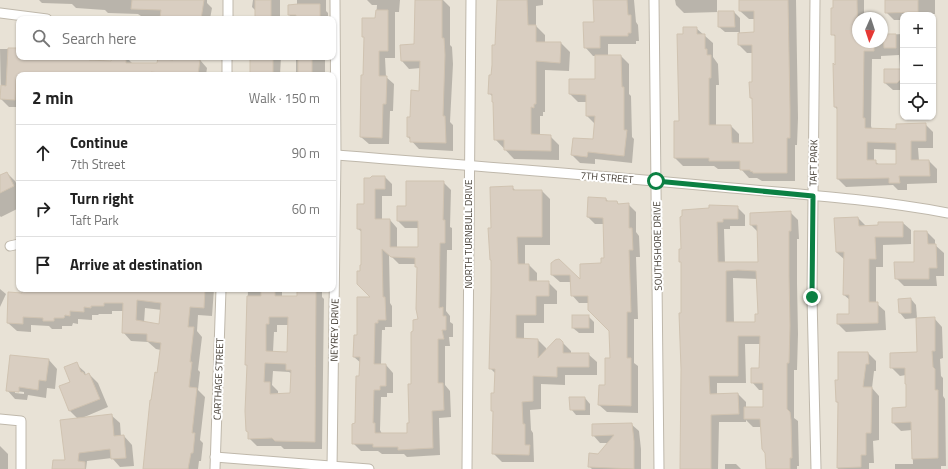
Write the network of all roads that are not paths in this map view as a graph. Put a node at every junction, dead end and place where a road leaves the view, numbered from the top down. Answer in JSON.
{"nodes":[{"id":1,"x":228,"y":0,"type":"edge"},
{"id":2,"x":335,"y":0,"type":"edge"},
{"id":3,"x":471,"y":0,"type":"edge"},
{"id":4,"x":654,"y":0,"type":"edge"},
{"id":5,"x":815,"y":0,"type":"edge"},
{"id":6,"x":0,"y":13,"type":"edge"},
{"id":7,"x":24,"y":16,"type":"edge"},
{"id":8,"x":228,"y":16,"type":"edge"},
{"id":9,"x":335,"y":16,"type":"edge"},
{"id":10,"x":227,"y":60,"type":"edge"},
{"id":11,"x":335,"y":60,"type":"edge"},
{"id":12,"x":227,"y":72,"type":"edge"},
{"id":13,"x":335,"y":72,"type":"edge"},
{"id":14,"x":336,"y":155,"type":"edge"},
{"id":15,"x":469,"y":165,"type":"junction"},
{"id":16,"x":656,"y":181,"type":"junction"},
{"id":17,"x":813,"y":196,"type":"junction"},
{"id":18,"x":948,"y":213,"type":"edge"},
{"id":19,"x":221,"y":292,"type":"edge"},
{"id":20,"x":334,"y":292,"type":"edge"},
{"id":21,"x":0,"y":419,"type":"edge"},
{"id":22,"x":215,"y":457,"type":"junction"},
{"id":23,"x":332,"y":468,"type":"edge"},
{"id":24,"x":21,"y":469,"type":"edge"},
{"id":25,"x":215,"y":469,"type":"edge"},
{"id":26,"x":369,"y":469,"type":"edge"},
{"id":27,"x":467,"y":469,"type":"edge"},
{"id":28,"x":659,"y":469,"type":"edge"},
{"id":29,"x":816,"y":469,"type":"edge"}],
"edges":[{"from":1,"to":8,"type":"street"},
{"from":2,"to":9,"type":"street","name":"NEYREY DRIVE"},
{"from":3,"to":15,"type":"street","name":"NORTH TURNBULL DRIVE"},
{"from":4,"to":16,"type":"street","name":"SOUTHSHORE DRIVE"},
{"from":5,"to":17,"type":"street","name":"TAFT PARK"},
{"from":6,"to":7,"type":"street"},
{"from":10,"to":12,"type":"street"},
{"from":11,"to":13,"type":"street","name":"NEYREY DRIVE"},
{"from":14,"to":15,"type":"street","name":"7TH STREET"},
{"from":15,"to":16,"type":"street","name":"7TH STREET"},
{"from":15,"to":27,"type":"street","name":"NORTH TURNBULL DRIVE"},
{"from":16,"to":17,"type":"street","name":"7TH STREET"},
{"from":16,"to":28,"type":"street","name":"SOUTHSHORE DRIVE"},
{"from":17,"to":18,"type":"street","name":"7TH STREET"},
{"from":17,"to":29,"type":"street","name":"TAFT PARK"},
{"from":19,"to":22,"type":"street","name":"CARTHAGE STREET"},
{"from":20,"to":23,"type":"street","name":"NEYREY DRIVE"},
{"from":21,"to":24,"type":"street"},
{"from":22,"to":23,"type":"street"},
{"from":22,"to":25,"type":"street","name":"CARTHAGE STREET"},
{"from":23,"to":26,"type":"street"}]}
